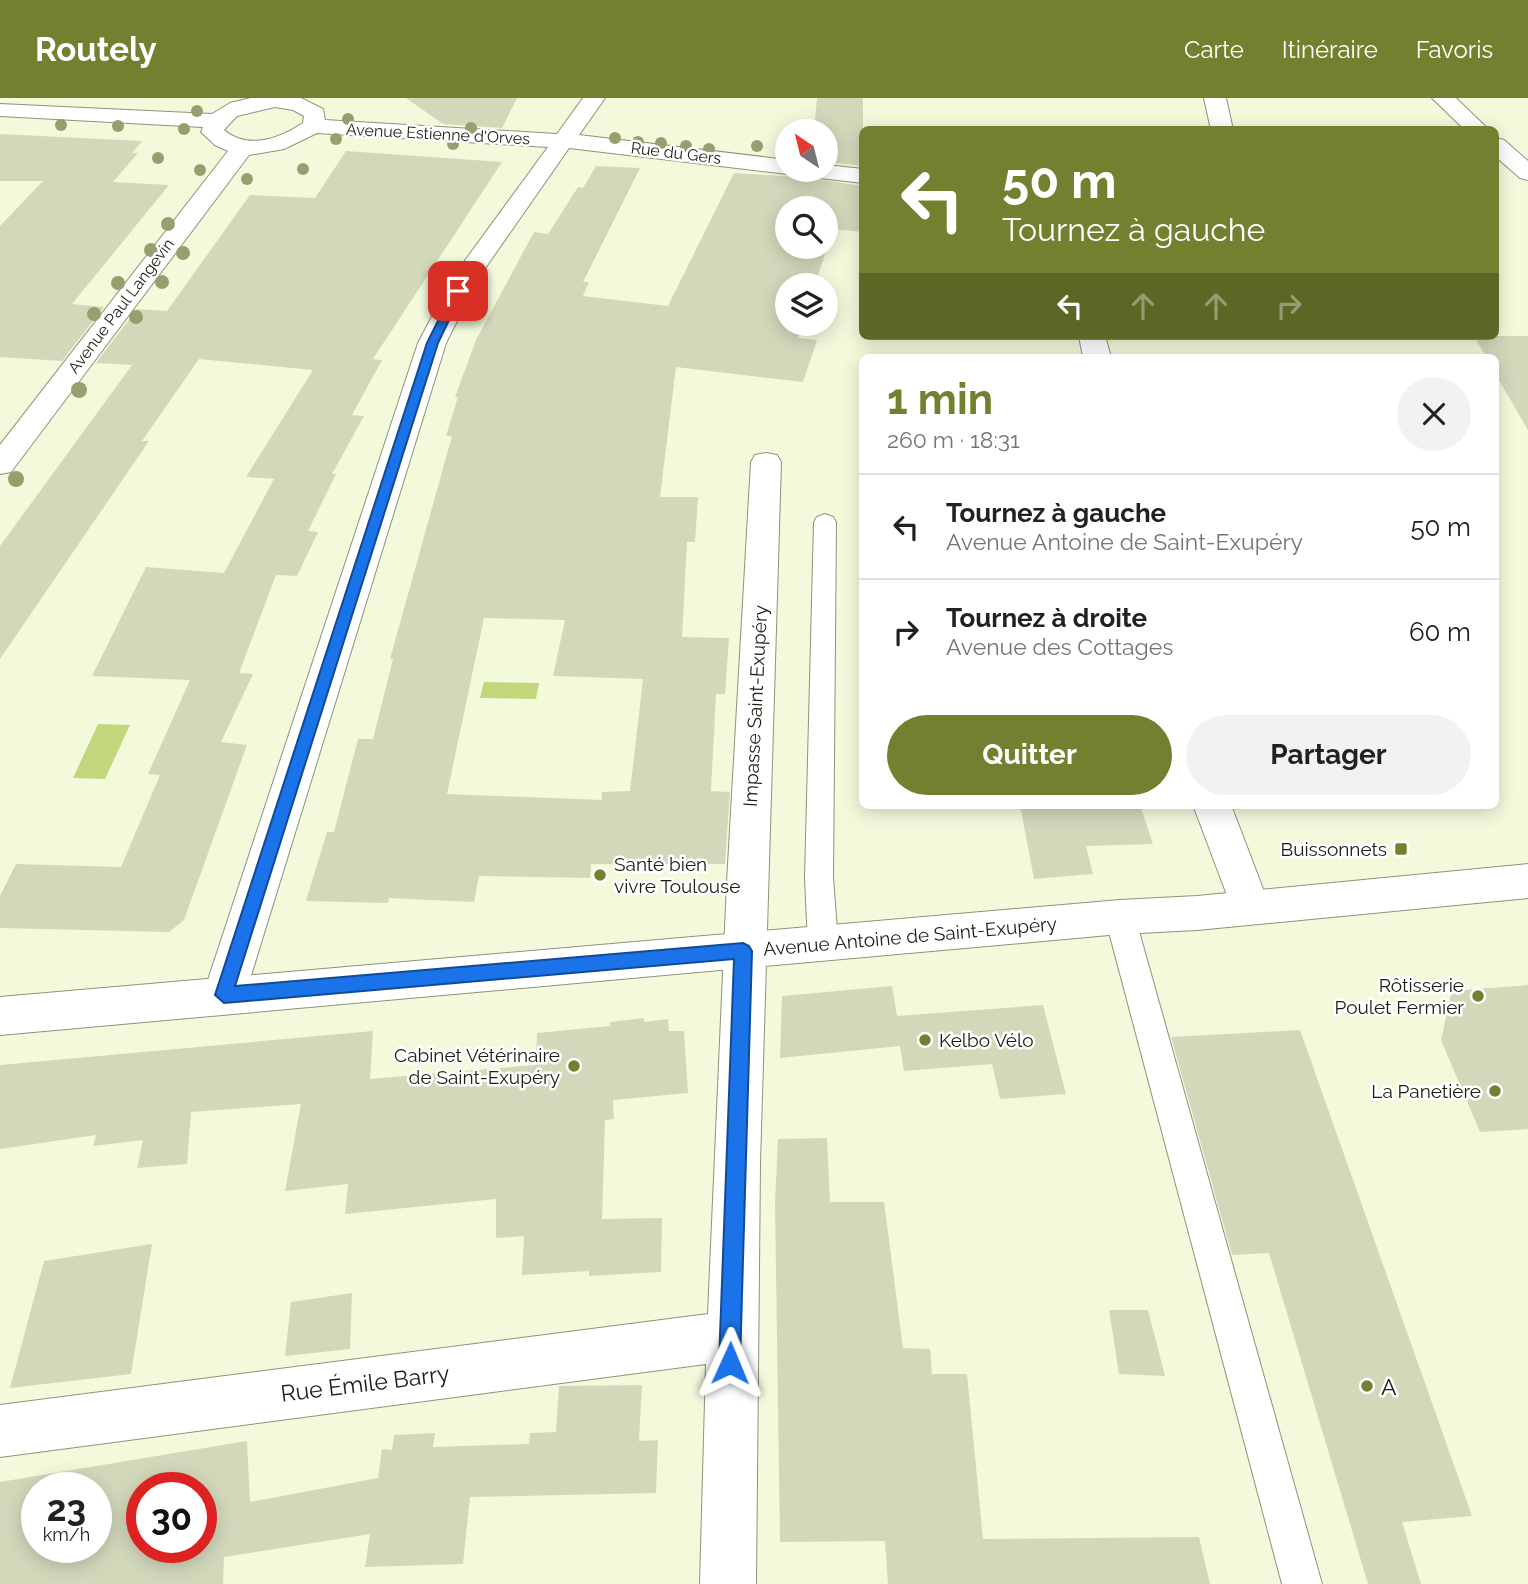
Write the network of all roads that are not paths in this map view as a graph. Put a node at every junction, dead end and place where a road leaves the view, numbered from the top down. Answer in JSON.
{"nodes":[{"id":1,"x":594,"y":98,"type":"edge"},
{"id":2,"x":1216,"y":98,"type":"edge"},
{"id":3,"x":1443,"y":98,"type":"edge"},
{"id":4,"x":276,"y":99,"type":"edge"},
{"id":5,"x":0,"y":110,"type":"edge"},
{"id":6,"x":215,"y":121,"type":"junction"},
{"id":7,"x":313,"y":126,"type":"junction"},
{"id":8,"x":1221,"y":126,"type":"edge"},
{"id":9,"x":1474,"y":126,"type":"edge"},
{"id":10,"x":565,"y":141,"type":"junction"},
{"id":11,"x":243,"y":147,"type":"junction"},
{"id":12,"x":1499,"y":148,"type":"edge"},
{"id":13,"x":775,"y":165,"type":"edge"},
{"id":14,"x":838,"y":173,"type":"edge"},
{"id":15,"x":1528,"y":173,"type":"edge"},
{"id":16,"x":859,"y":176,"type":"edge"},
{"id":17,"x":766,"y":461,"type":"dead end"},
{"id":18,"x":0,"y":465,"type":"edge"},
{"id":19,"x":825,"y":523,"type":"dead end"},
{"id":20,"x":1213,"y":809,"type":"edge"},
{"id":21,"x":1528,"y":881,"type":"edge"},
{"id":22,"x":1250,"y":907,"type":"junction"},
{"id":23,"x":1121,"y":917,"type":"junction"},
{"id":24,"x":823,"y":943,"type":"junction"},
{"id":25,"x":743,"y":951,"type":"junction"},
{"id":26,"x":224,"y":995,"type":"junction"},
{"id":27,"x":0,"y":1016,"type":"edge"},
{"id":28,"x":730,"y":1336,"type":"junction"},
{"id":29,"x":0,"y":1431,"type":"edge"},
{"id":30,"x":728,"y":1584,"type":"edge"},
{"id":31,"x":1302,"y":1584,"type":"edge"}],
"edges":[{"from":1,"to":10,"type":"street"},
{"from":2,"to":8,"type":"street"},
{"from":3,"to":9,"type":"street"},
{"from":4,"to":6,"type":"street"},
{"from":4,"to":7,"type":"street"},
{"from":5,"to":6,"type":"street"},
{"from":6,"to":11,"type":"street"},
{"from":7,"to":10,"type":"street","name":"Avenue Estienne d'Orves"},
{"from":7,"to":11,"type":"street"},
{"from":10,"to":13,"type":"street","name":"Rue du Gers"},
{"from":10,"to":26,"type":"street"},
{"from":11,"to":18,"type":"street","name":"Avenue Paul Langevin"},
{"from":12,"to":15,"type":"street"},
{"from":14,"to":16,"type":"street"},
{"from":17,"to":25,"type":"street","name":"Impasse Saint-Exupéry"},
{"from":19,"to":24,"type":"lane"},
{"from":20,"to":22,"type":"street"},
{"from":21,"to":22,"type":"street","name":"Avenue Antoine de Saint-Exupéry"},
{"from":22,"to":23,"type":"street","name":"Avenue Antoine de Saint-Exupéry"},
{"from":23,"to":24,"type":"street","name":"Avenue Antoine de Saint-Exupéry"},
{"from":23,"to":31,"type":"lane"},
{"from":24,"to":25,"type":"street","name":"Avenue Antoine de Saint-Exupéry"},
{"from":25,"to":26,"type":"street","name":"Avenue Antoine de Saint-Exupéry"},
{"from":25,"to":28,"type":"street","name":"Impasse Saint-Exupéry"},
{"from":26,"to":27,"type":"street","name":"Avenue Antoine de Saint-Exupéry"},
{"from":28,"to":29,"type":"street","name":"Rue Émile Barry"},
{"from":28,"to":30,"type":"street","name":"Impasse Saint-Exupéry"}]}
